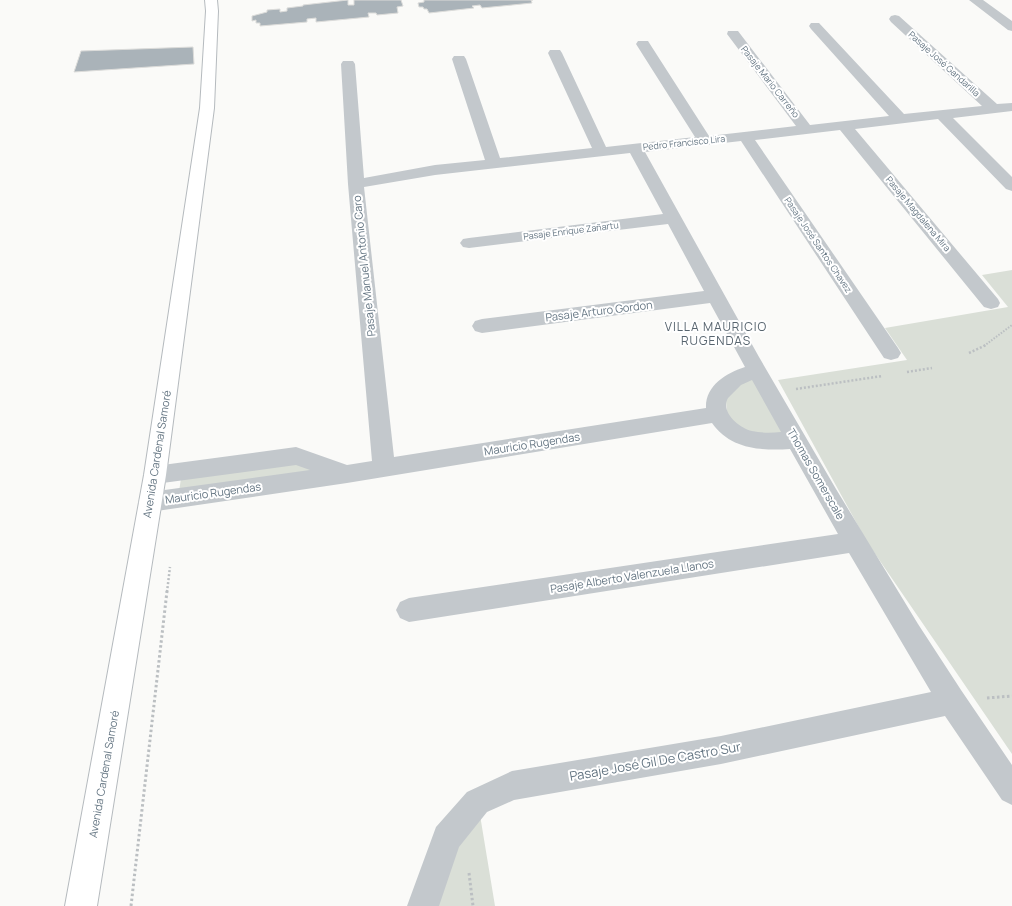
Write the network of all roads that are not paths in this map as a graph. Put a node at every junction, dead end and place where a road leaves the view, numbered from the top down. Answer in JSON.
{"nodes":[{"id":1,"x":211,"y":0,"type":"edge"},
{"id":2,"x":975,"y":0,"type":"edge"},
{"id":3,"x":895,"y":19,"type":"dead end"},
{"id":4,"x":815,"y":26,"type":"dead end"},
{"id":5,"x":1012,"y":26,"type":"edge"},
{"id":6,"x":733,"y":34,"type":"dead end"},
{"id":7,"x":643,"y":44,"type":"dead end"},
{"id":8,"x":555,"y":53,"type":"dead end"},
{"id":9,"x":459,"y":59,"type":"dead end"},
{"id":10,"x":348,"y":64,"type":"dead end"},
{"id":11,"x":1012,"y":107,"type":"edge"},
{"id":12,"x":994,"y":109,"type":"junction"},
{"id":13,"x":942,"y":115,"type":"junction"},
{"id":14,"x":900,"y":119,"type":"junction"},
{"id":15,"x":844,"y":125,"type":"junction"},
{"id":16,"x":807,"y":130,"type":"junction"},
{"id":17,"x":745,"y":136,"type":"junction"},
{"id":18,"x":705,"y":141,"type":"junction"},
{"id":19,"x":635,"y":148,"type":"junction"},
{"id":20,"x":601,"y":152,"type":"junction"},
{"id":21,"x":494,"y":164,"type":"junction"},
{"id":22,"x":356,"y":184,"type":"junction"},
{"id":23,"x":1012,"y":186,"type":"edge"},
{"id":24,"x":673,"y":218,"type":"junction"},
{"id":25,"x":469,"y":243,"type":"dead end"},
{"id":26,"x":715,"y":296,"type":"junction"},
{"id":27,"x":991,"y":303,"type":"dead end"},
{"id":28,"x":482,"y":326,"type":"dead end"},
{"id":29,"x":891,"y":353,"type":"dead end"},
{"id":30,"x":758,"y":371,"type":"junction"},
{"id":31,"x":718,"y":414,"type":"junction"},
{"id":32,"x":796,"y":440,"type":"junction"},
{"id":33,"x":384,"y":468,"type":"junction"},
{"id":34,"x":347,"y":474,"type":"junction"},
{"id":35,"x":155,"y":475,"type":"junction"},
{"id":36,"x":150,"y":502,"type":"junction"},
{"id":37,"x":854,"y":542,"type":"junction"},
{"id":38,"x":409,"y":610,"type":"dead end"},
{"id":39,"x":952,"y":701,"type":"junction"},
{"id":40,"x":1012,"y":790,"type":"edge"},
{"id":41,"x":81,"y":906,"type":"edge"},
{"id":42,"x":423,"y":906,"type":"edge"}],
"edges":[{"from":1,"to":35,"type":"main road","name":"Avenida Cardenal Samoré"},
{"from":2,"to":5,"type":"street"},
{"from":3,"to":12,"type":"street","name":"Pasaje José Gandarilla"},
{"from":4,"to":14,"type":"street"},
{"from":6,"to":16,"type":"street","name":"Pasaje Mario Carreño"},
{"from":7,"to":18,"type":"street"},
{"from":8,"to":20,"type":"street"},
{"from":9,"to":21,"type":"street"},
{"from":10,"to":22,"type":"street","name":"Pasaje Manuel Antonio Caro"},
{"from":11,"to":12,"type":"street","name":"Pedro Francisco Lira"},
{"from":12,"to":13,"type":"street","name":"Pedro Francisco Lira"},
{"from":13,"to":14,"type":"street","name":"Pedro Francisco Lira"},
{"from":13,"to":23,"type":"street"},
{"from":14,"to":15,"type":"street","name":"Pedro Francisco Lira"},
{"from":15,"to":16,"type":"street","name":"Pedro Francisco Lira"},
{"from":15,"to":27,"type":"street","name":"Pasaje Magdalena Mira"},
{"from":16,"to":17,"type":"street","name":"Pedro Francisco Lira"},
{"from":17,"to":18,"type":"street","name":"Pedro Francisco Lira"},
{"from":17,"to":29,"type":"street","name":"Pasaje José Santos Chavez"},
{"from":18,"to":19,"type":"street","name":"Pedro Francisco Lira"},
{"from":19,"to":20,"type":"street","name":"Pedro Francisco Lira"},
{"from":19,"to":24,"type":"street","name":"Thomas Somerscale"},
{"from":20,"to":21,"type":"street","name":"Pedro Francisco Lira"},
{"from":21,"to":22,"type":"street","name":"Pedro Francisco Lira"},
{"from":22,"to":33,"type":"street","name":"Pasaje Manuel Antonio Caro"},
{"from":24,"to":25,"type":"street","name":"Pasaje Enrique Zañartu"},
{"from":24,"to":26,"type":"street","name":"Thomas Somerscale"},
{"from":26,"to":28,"type":"street","name":"Pasaje Arturo Gordon"},
{"from":26,"to":30,"type":"street","name":"Thomas Somerscale"},
{"from":30,"to":31,"type":"street"},
{"from":30,"to":32,"type":"street","name":"Thomas Somerscale"},
{"from":31,"to":32,"type":"street"},
{"from":31,"to":33,"type":"street","name":"Mauricio Rugendas"},
{"from":32,"to":37,"type":"street","name":"Thomas Somerscale"},
{"from":33,"to":34,"type":"street","name":"Mauricio Rugendas"},
{"from":34,"to":35,"type":"street","name":"Mauricio Rugendas"},
{"from":34,"to":36,"type":"street","name":"Mauricio Rugendas"},
{"from":35,"to":36,"type":"main road","name":"Avenida Cardenal Samoré"},
{"from":36,"to":41,"type":"main road","name":"Avenida Cardenal Samoré"},
{"from":37,"to":38,"type":"street","name":"Pasaje Alberto Valenzuela Llanos"},
{"from":37,"to":39,"type":"street","name":"Thomas Somerscale"},
{"from":39,"to":40,"type":"street","name":"Thomas Somerscale"},
{"from":39,"to":42,"type":"street","name":"Pasaje José Gil De Castro Sur"}]}
